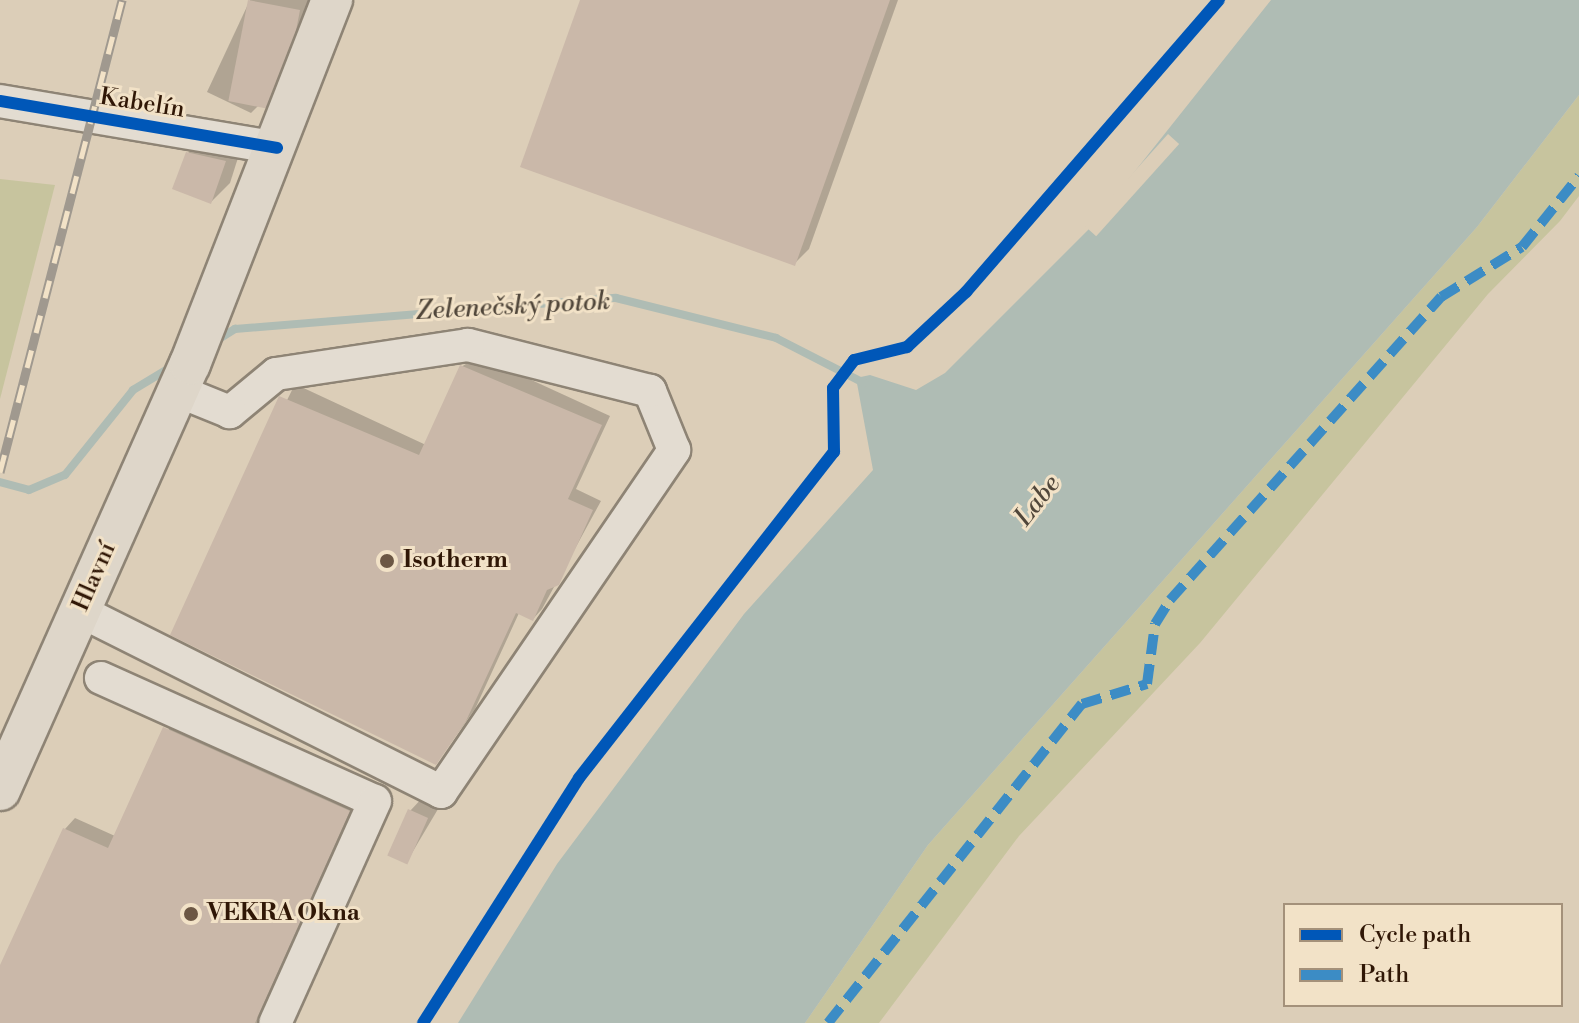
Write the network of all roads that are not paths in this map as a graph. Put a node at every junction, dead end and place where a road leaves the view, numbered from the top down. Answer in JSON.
{"nodes":[{"id":1,"x":332,"y":0,"type":"edge"},
{"id":2,"x":0,"y":101,"type":"edge"},
{"id":3,"x":277,"y":148,"type":"junction"},
{"id":4,"x":184,"y":377,"type":"junction"},
{"id":5,"x":80,"y":611,"type":"junction"},
{"id":6,"x":101,"y":678,"type":"dead end"},
{"id":7,"x":0,"y":790,"type":"edge"},
{"id":8,"x":275,"y":1023,"type":"edge"}],
"edges":[{"from":1,"to":3,"type":"main road","name":"Hlavní"},
{"from":2,"to":3,"type":"street","name":"Kabelín"},
{"from":3,"to":4,"type":"main road","name":"Hlavní"},
{"from":4,"to":5,"type":"main road","name":"Hlavní"},
{"from":4,"to":5,"type":"street"},
{"from":5,"to":7,"type":"main road","name":"Hlavní"},
{"from":6,"to":8,"type":"street"}]}
